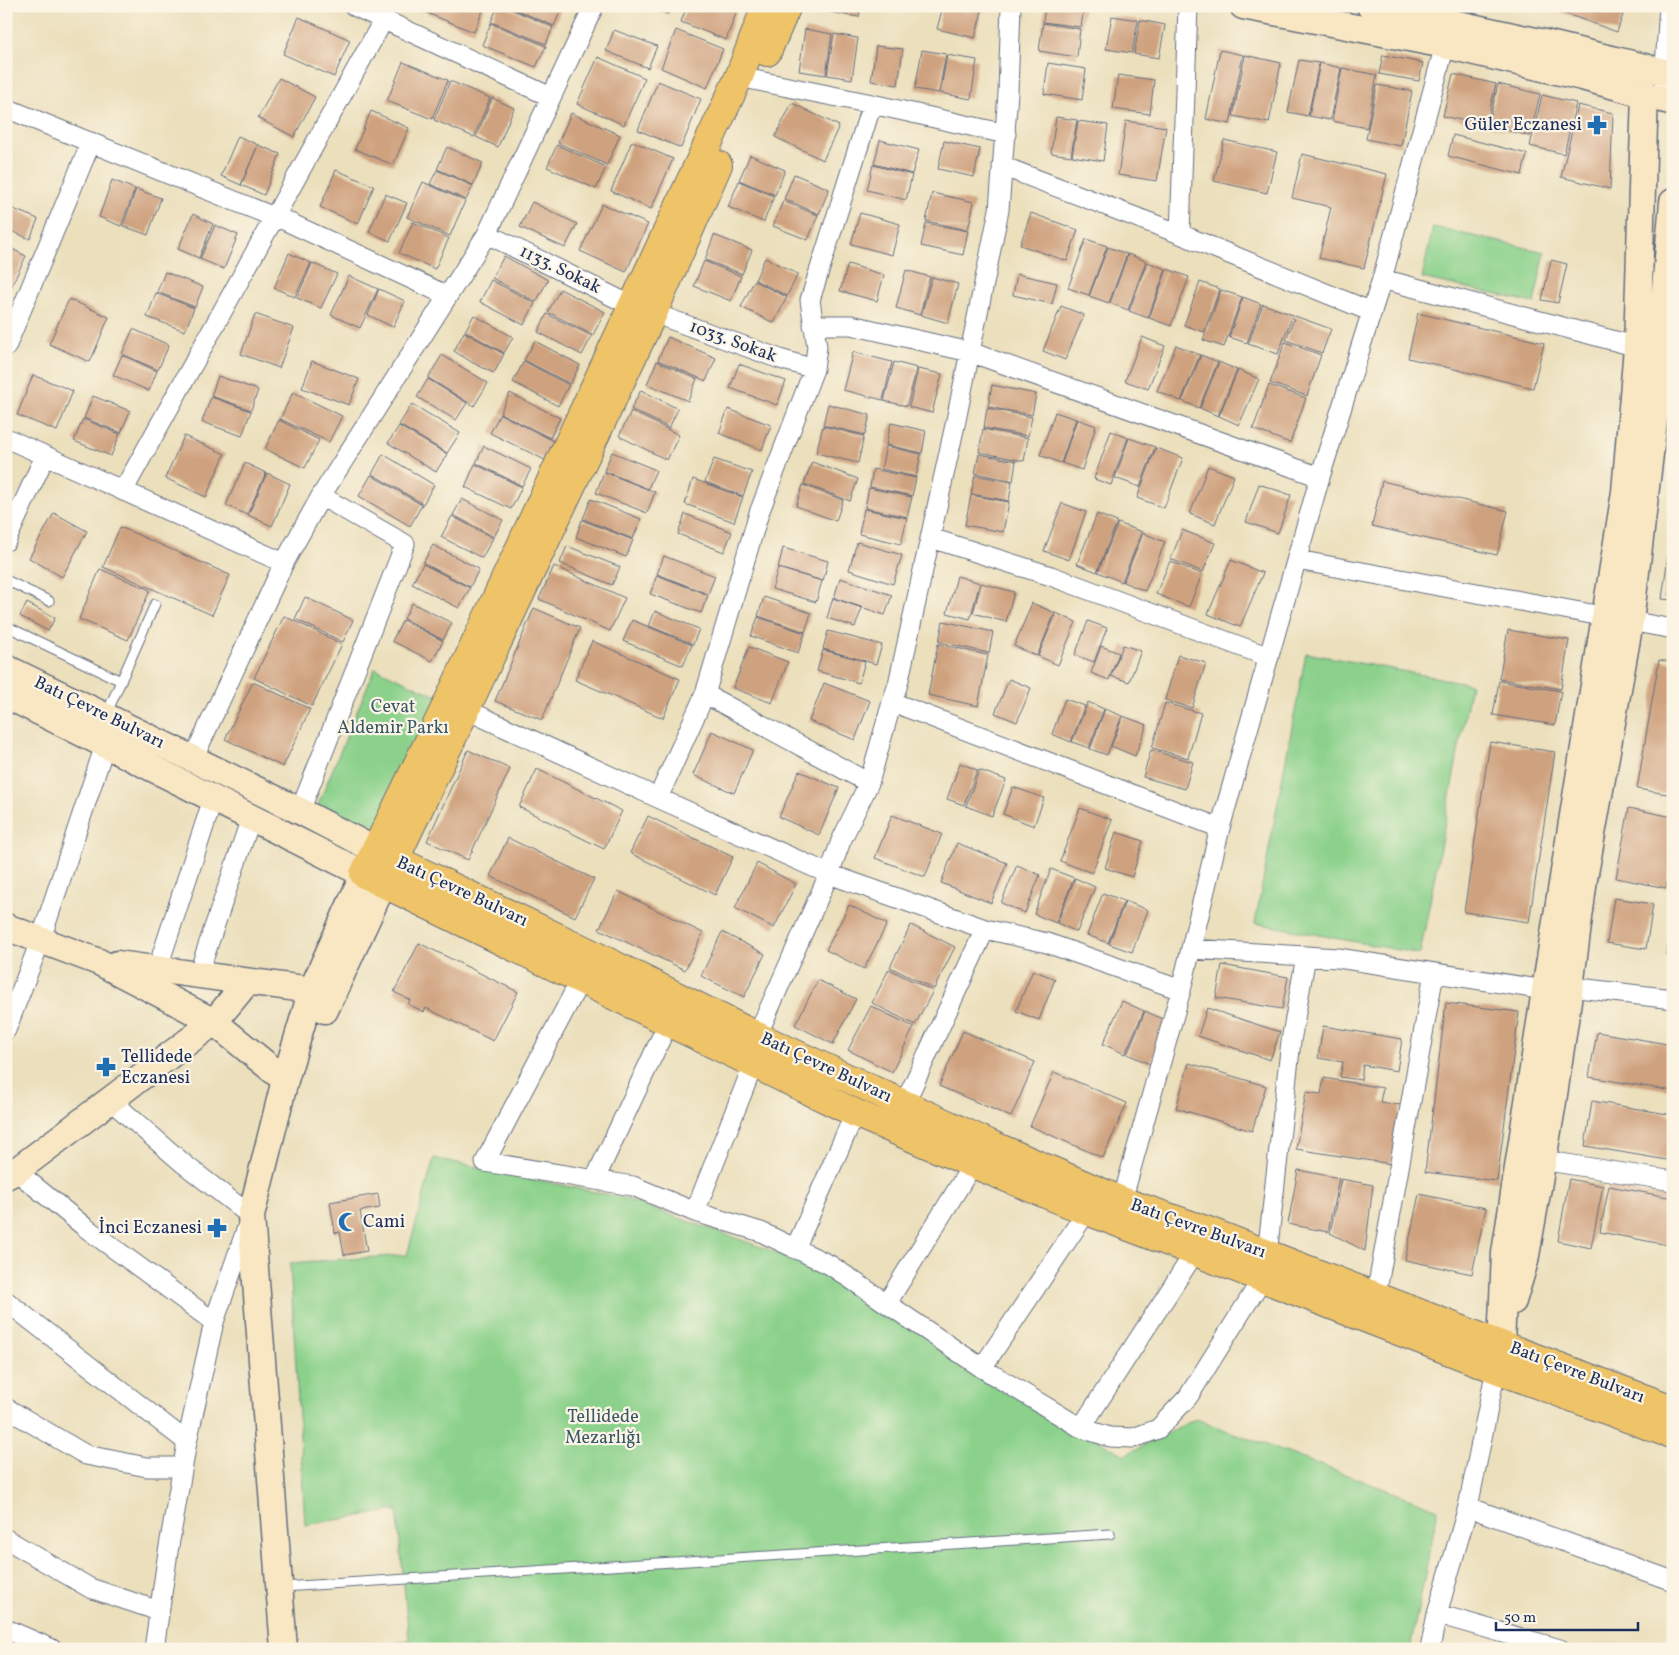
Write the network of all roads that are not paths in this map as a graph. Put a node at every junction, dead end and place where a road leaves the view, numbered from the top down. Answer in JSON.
{"nodes":[{"id":1,"x":354,"y":6,"type":"edge"},
{"id":2,"x":594,"y":6,"type":"edge"},
{"id":3,"x":766,"y":6,"type":"edge"},
{"id":4,"x":787,"y":6,"type":"edge"},
{"id":5,"x":1011,"y":6,"type":"edge"},
{"id":6,"x":1188,"y":6,"type":"edge"},
{"id":7,"x":1243,"y":6,"type":"edge"},
{"id":8,"x":1370,"y":6,"type":"edge"},
{"id":9,"x":1669,"y":6,"type":"edge"},
{"id":10,"x":1442,"y":13,"type":"edge"},
{"id":11,"x":384,"y":19,"type":"junction"},
{"id":12,"x":1446,"y":45,"type":"junction"},
{"id":13,"x":1669,"y":73,"type":"edge"},
{"id":14,"x":747,"y":79,"type":"junction"},
{"id":15,"x":551,"y":97,"type":"junction"},
{"id":16,"x":1660,"y":98,"type":"edge"},
{"id":17,"x":872,"y":104,"type":"junction"},
{"id":18,"x":6,"y":108,"type":"edge"},
{"id":19,"x":1006,"y":134,"type":"junction"},
{"id":20,"x":91,"y":142,"type":"junction"},
{"id":21,"x":1002,"y":166,"type":"junction"},
{"id":22,"x":1673,"y":202,"type":"edge"},
{"id":23,"x":275,"y":216,"type":"junction"},
{"id":24,"x":487,"y":234,"type":"junction"},
{"id":25,"x":1180,"y":234,"type":"junction"},
{"id":26,"x":1382,"y":279,"type":"junction"},
{"id":27,"x":448,"y":296,"type":"junction"},
{"id":28,"x":643,"y":310,"type":"junction"},
{"id":29,"x":1372,"y":312,"type":"junction"},
{"id":30,"x":813,"y":325,"type":"junction"},
{"id":31,"x":6,"y":347,"type":"edge"},
{"id":32,"x":1637,"y":347,"type":"junction"},
{"id":33,"x":970,"y":352,"type":"junction"},
{"id":34,"x":1668,"y":353,"type":"edge"},
{"id":35,"x":814,"y":369,"type":"junction"},
{"id":36,"x":6,"y":438,"type":"edge"},
{"id":37,"x":45,"y":456,"type":"junction"},
{"id":38,"x":1320,"y":477,"type":"junction"},
{"id":39,"x":122,"y":491,"type":"junction"},
{"id":40,"x":321,"y":496,"type":"junction"},
{"id":41,"x":931,"y":538,"type":"junction"},
{"id":42,"x":6,"y":541,"type":"edge"},
{"id":43,"x":1296,"y":560,"type":"junction"},
{"id":44,"x":284,"y":563,"type":"junction"},
{"id":45,"x":6,"y":580,"type":"edge"},
{"id":46,"x":49,"y":600,"type":"dead end"},
{"id":47,"x":156,"y":604,"type":"dead end"},
{"id":48,"x":1604,"y":617,"type":"junction"},
{"id":49,"x":1630,"y":622,"type":"junction"},
{"id":50,"x":6,"y":626,"type":"edge"},
{"id":51,"x":1673,"y":629,"type":"edge"},
{"id":52,"x":1269,"y":657,"type":"junction"},
{"id":53,"x":6,"y":668,"type":"edge"},
{"id":54,"x":121,"y":681,"type":"junction"},
{"id":55,"x":705,"y":694,"type":"junction"},
{"id":56,"x":6,"y":695,"type":"edge"},
{"id":57,"x":892,"y":702,"type":"junction"},
{"id":58,"x":457,"y":706,"type":"junction"},
{"id":59,"x":106,"y":716,"type":"junction"},
{"id":60,"x":105,"y":745,"type":"junction"},
{"id":61,"x":193,"y":759,"type":"junction"},
{"id":62,"x":869,"y":783,"type":"junction"},
{"id":63,"x":658,"y":798,"type":"junction"},
{"id":64,"x":213,"y":799,"type":"junction"},
{"id":65,"x":300,"y":811,"type":"junction"},
{"id":66,"x":251,"y":818,"type":"junction"},
{"id":67,"x":1220,"y":828,"type":"junction"},
{"id":68,"x":379,"y":867,"type":"junction"},
{"id":69,"x":829,"y":874,"type":"junction"},
{"id":70,"x":6,"y":927,"type":"edge"},
{"id":71,"x":985,"y":929,"type":"junction"},
{"id":72,"x":41,"y":939,"type":"junction"},
{"id":73,"x":1191,"y":949,"type":"junction"},
{"id":74,"x":1306,"y":956,"type":"junction"},
{"id":75,"x":99,"y":962,"type":"junction"},
{"id":76,"x":157,"y":970,"type":"junction"},
{"id":77,"x":1434,"y":973,"type":"junction"},
{"id":78,"x":198,"y":975,"type":"junction"},
{"id":79,"x":581,"y":979,"type":"junction"},
{"id":80,"x":246,"y":982,"type":"junction"},
{"id":81,"x":1570,"y":987,"type":"junction"},
{"id":82,"x":1180,"y":990,"type":"junction"},
{"id":83,"x":1545,"y":990,"type":"junction"},
{"id":84,"x":322,"y":992,"type":"junction"},
{"id":85,"x":1673,"y":999,"type":"edge"},
{"id":86,"x":669,"y":1021,"type":"junction"},
{"id":87,"x":214,"y":1022,"type":"junction"},
{"id":88,"x":6,"y":1030,"type":"edge"},
{"id":89,"x":757,"y":1036,"type":"junction"},
{"id":90,"x":754,"y":1063,"type":"junction"},
{"id":91,"x":285,"y":1080,"type":"junction"},
{"id":92,"x":110,"y":1100,"type":"junction"},
{"id":93,"x":904,"y":1105,"type":"junction"},
{"id":94,"x":855,"y":1113,"type":"junction"},
{"id":95,"x":1542,"y":1160,"type":"junction"},
{"id":96,"x":973,"y":1164,"type":"junction"},
{"id":97,"x":11,"y":1174,"type":"edge"},
{"id":98,"x":596,"y":1179,"type":"junction"},
{"id":99,"x":1673,"y":1181,"type":"edge"},
{"id":100,"x":1122,"y":1201,"type":"junction"},
{"id":101,"x":1087,"y":1211,"type":"junction"},
{"id":102,"x":695,"y":1212,"type":"junction"},
{"id":103,"x":251,"y":1216,"type":"junction"},
{"id":104,"x":795,"y":1248,"type":"junction"},
{"id":105,"x":1195,"y":1252,"type":"junction"},
{"id":106,"x":1265,"y":1267,"type":"junction"},
{"id":107,"x":1376,"y":1296,"type":"junction"},
{"id":108,"x":6,"y":1301,"type":"edge"},
{"id":109,"x":887,"y":1303,"type":"junction"},
{"id":110,"x":214,"y":1322,"type":"junction"},
{"id":111,"x":1498,"y":1357,"type":"junction"},
{"id":112,"x":982,"y":1368,"type":"junction"},
{"id":113,"x":6,"y":1408,"type":"edge"},
{"id":114,"x":1673,"y":1409,"type":"edge"},
{"id":115,"x":1081,"y":1428,"type":"junction"},
{"id":116,"x":1673,"y":1435,"type":"edge"},
{"id":117,"x":187,"y":1442,"type":"junction"},
{"id":118,"x":183,"y":1467,"type":"junction"},
{"id":119,"x":1468,"y":1507,"type":"junction"},
{"id":120,"x":1110,"y":1534,"type":"dead end"},
{"id":121,"x":6,"y":1539,"type":"edge"},
{"id":122,"x":1673,"y":1581,"type":"edge"},
{"id":123,"x":280,"y":1588,"type":"junction"},
{"id":124,"x":159,"y":1611,"type":"junction"},
{"id":125,"x":1437,"y":1614,"type":"junction"},
{"id":126,"x":6,"y":1629,"type":"edge"},
{"id":127,"x":52,"y":1649,"type":"edge"},
{"id":128,"x":154,"y":1649,"type":"edge"},
{"id":129,"x":284,"y":1649,"type":"edge"},
{"id":130,"x":1430,"y":1649,"type":"edge"},
{"id":131,"x":1560,"y":1649,"type":"edge"}],
"edges":[{"from":1,"to":11,"type":"street"},
{"from":2,"to":15,"type":"street"},
{"from":3,"to":14,"type":"main road"},
{"from":4,"to":14,"type":"main road"},
{"from":5,"to":19,"type":"street"},
{"from":6,"to":25,"type":"street"},
{"from":7,"to":12,"type":"street"},
{"from":8,"to":10,"type":"street"},
{"from":9,"to":13,"type":"street"},
{"from":10,"to":12,"type":"street"},
{"from":10,"to":13,"type":"street"},
{"from":11,"to":15,"type":"street"},
{"from":11,"to":23,"type":"street"},
{"from":12,"to":16,"type":"street"},
{"from":12,"to":26,"type":"street"},
{"from":13,"to":16,"type":"street"},
{"from":14,"to":17,"type":"street"},
{"from":14,"to":28,"type":"main road"},
{"from":15,"to":24,"type":"street"},
{"from":16,"to":32,"type":"street"},
{"from":17,"to":19,"type":"street"},
{"from":17,"to":30,"type":"street"},
{"from":18,"to":20,"type":"street"},
{"from":19,"to":21,"type":"street"},
{"from":20,"to":23,"type":"street"},
{"from":20,"to":31,"type":"street"},
{"from":21,"to":25,"type":"street"},
{"from":21,"to":33,"type":"street"},
{"from":22,"to":34,"type":"street"},
{"from":23,"to":27,"type":"street"},
{"from":23,"to":39,"type":"street"},
{"from":24,"to":27,"type":"street"},
{"from":24,"to":28,"type":"street","name":"1133. Sokak"},
{"from":25,"to":29,"type":"street"},
{"from":26,"to":29,"type":"street"},
{"from":26,"to":32,"type":"street"},
{"from":27,"to":40,"type":"street"},
{"from":28,"to":35,"type":"street","name":"1033. Sokak"},
{"from":28,"to":58,"type":"main road"},
{"from":29,"to":38,"type":"street"},
{"from":30,"to":33,"type":"street"},
{"from":30,"to":35,"type":"street"},
{"from":32,"to":34,"type":"street"},
{"from":32,"to":48,"type":"street"},
{"from":33,"to":38,"type":"street"},
{"from":33,"to":41,"type":"street"},
{"from":34,"to":49,"type":"street"},
{"from":35,"to":55,"type":"street"},
{"from":36,"to":37,"type":"street"},
{"from":37,"to":39,"type":"street"},
{"from":37,"to":42,"type":"street"},
{"from":38,"to":43,"type":"street"},
{"from":39,"to":44,"type":"street"},
{"from":40,"to":44,"type":"street"},
{"from":40,"to":65,"type":"street"},
{"from":41,"to":52,"type":"street"},
{"from":41,"to":57,"type":"street"},
{"from":43,"to":48,"type":"street"},
{"from":43,"to":52,"type":"street"},
{"from":44,"to":61,"type":"street"},
{"from":45,"to":46,"type":"lane"},
{"from":47,"to":54,"type":"lane"},
{"from":48,"to":49,"type":"street"},
{"from":48,"to":83,"type":"street"},
{"from":49,"to":51,"type":"street"},
{"from":49,"to":81,"type":"street"},
{"from":50,"to":54,"type":"lane"},
{"from":52,"to":67,"type":"street"},
{"from":53,"to":59,"type":"street","name":"Batı Çevre Bulvarı"},
{"from":54,"to":59,"type":"lane"},
{"from":55,"to":62,"type":"street"},
{"from":55,"to":63,"type":"street"},
{"from":56,"to":60,"type":"street","name":"Batı Çevre Bulvarı"},
{"from":57,"to":62,"type":"street"},
{"from":57,"to":67,"type":"street"},
{"from":58,"to":63,"type":"street"},
{"from":58,"to":68,"type":"main road"},
{"from":59,"to":61,"type":"street","name":"Batı Çevre Bulvarı"},
{"from":60,"to":64,"type":"street","name":"Batı Çevre Bulvarı"},
{"from":60,"to":72,"type":"street"},
{"from":61,"to":65,"type":"street","name":"Batı Çevre Bulvarı"},
{"from":62,"to":69,"type":"street"},
{"from":63,"to":69,"type":"street"},
{"from":64,"to":66,"type":"street","name":"Batı Çevre Bulvarı"},
{"from":64,"to":76,"type":"street"},
{"from":65,"to":68,"type":"street","name":"Batı Çevre Bulvarı"},
{"from":66,"to":68,"type":"street","name":"Batı Çevre Bulvarı"},
{"from":66,"to":78,"type":"street"},
{"from":67,"to":73,"type":"street"},
{"from":68,"to":79,"type":"main road","name":"Batı Çevre Bulvarı"},
{"from":68,"to":84,"type":"street"},
{"from":68,"to":89,"type":"main road","name":"Batı Çevre Bulvarı"},
{"from":69,"to":71,"type":"street"},
{"from":69,"to":89,"type":"street"},
{"from":70,"to":72,"type":"street"},
{"from":71,"to":82,"type":"street"},
{"from":71,"to":93,"type":"street"},
{"from":72,"to":75,"type":"street"},
{"from":72,"to":88,"type":"street"},
{"from":73,"to":74,"type":"street"},
{"from":73,"to":82,"type":"street"},
{"from":74,"to":77,"type":"street"},
{"from":74,"to":106,"type":"street"},
{"from":75,"to":76,"type":"street"},
{"from":75,"to":87,"type":"street"},
{"from":76,"to":78,"type":"street"},
{"from":77,"to":83,"type":"street"},
{"from":77,"to":107,"type":"street"},
{"from":78,"to":80,"type":"street"},
{"from":79,"to":86,"type":"main road","name":"Batı Çevre Bulvarı"},
{"from":79,"to":98,"type":"street"},
{"from":80,"to":84,"type":"street"},
{"from":80,"to":87,"type":"street"},
{"from":81,"to":83,"type":"street"},
{"from":81,"to":85,"type":"street"},
{"from":81,"to":95,"type":"street"},
{"from":82,"to":100,"type":"street"},
{"from":83,"to":111,"type":"street"},
{"from":84,"to":91,"type":"street"},
{"from":86,"to":90,"type":"main road","name":"Batı Çevre Bulvarı"},
{"from":86,"to":98,"type":"street"},
{"from":87,"to":91,"type":"street"},
{"from":87,"to":92,"type":"street"},
{"from":89,"to":90,"type":"street"},
{"from":89,"to":93,"type":"main road","name":"Batı Çevre Bulvarı"},
{"from":90,"to":94,"type":"main road","name":"Batı Çevre Bulvarı"},
{"from":90,"to":102,"type":"street"},
{"from":91,"to":103,"type":"street"},
{"from":92,"to":97,"type":"street"},
{"from":92,"to":103,"type":"street"},
{"from":93,"to":100,"type":"main road","name":"Batı Çevre Bulvarı"},
{"from":94,"to":96,"type":"main road","name":"Batı Çevre Bulvarı"},
{"from":94,"to":104,"type":"street"},
{"from":95,"to":99,"type":"street"},
{"from":95,"to":111,"type":"street"},
{"from":96,"to":101,"type":"main road","name":"Batı Çevre Bulvarı"},
{"from":96,"to":109,"type":"street"},
{"from":97,"to":110,"type":"street"},
{"from":98,"to":102,"type":"street"},
{"from":100,"to":101,"type":"street"},
{"from":100,"to":106,"type":"main road","name":"Batı Çevre Bulvarı"},
{"from":101,"to":105,"type":"main road","name":"Batı Çevre Bulvarı"},
{"from":101,"to":112,"type":"street"},
{"from":102,"to":104,"type":"street"},
{"from":103,"to":110,"type":"street"},
{"from":103,"to":123,"type":"street"},
{"from":104,"to":109,"type":"street"},
{"from":105,"to":106,"type":"main road","name":"Batı Çevre Bulvarı"},
{"from":105,"to":115,"type":"street"},
{"from":106,"to":107,"type":"main road","name":"Batı Çevre Bulvarı"},
{"from":106,"to":111,"type":"main road","name":"Batı Çevre Bulvarı"},
{"from":106,"to":115,"type":"street"},
{"from":107,"to":111,"type":"main road","name":"Batı Çevre Bulvarı"},
{"from":108,"to":117,"type":"street"},
{"from":109,"to":112,"type":"street"},
{"from":110,"to":117,"type":"street"},
{"from":111,"to":114,"type":"main road","name":"Batı Çevre Bulvarı"},
{"from":111,"to":116,"type":"main road","name":"Batı Çevre Bulvarı"},
{"from":111,"to":119,"type":"street"},
{"from":112,"to":115,"type":"street"},
{"from":113,"to":118,"type":"street"},
{"from":117,"to":118,"type":"street"},
{"from":118,"to":124,"type":"street"},
{"from":119,"to":122,"type":"street"},
{"from":119,"to":125,"type":"street"},
{"from":120,"to":123,"type":"lane"},
{"from":121,"to":124,"type":"street"},
{"from":123,"to":129,"type":"street"},
{"from":124,"to":128,"type":"street"},
{"from":125,"to":130,"type":"street"},
{"from":125,"to":131,"type":"street"},
{"from":126,"to":127,"type":"street"}]}
